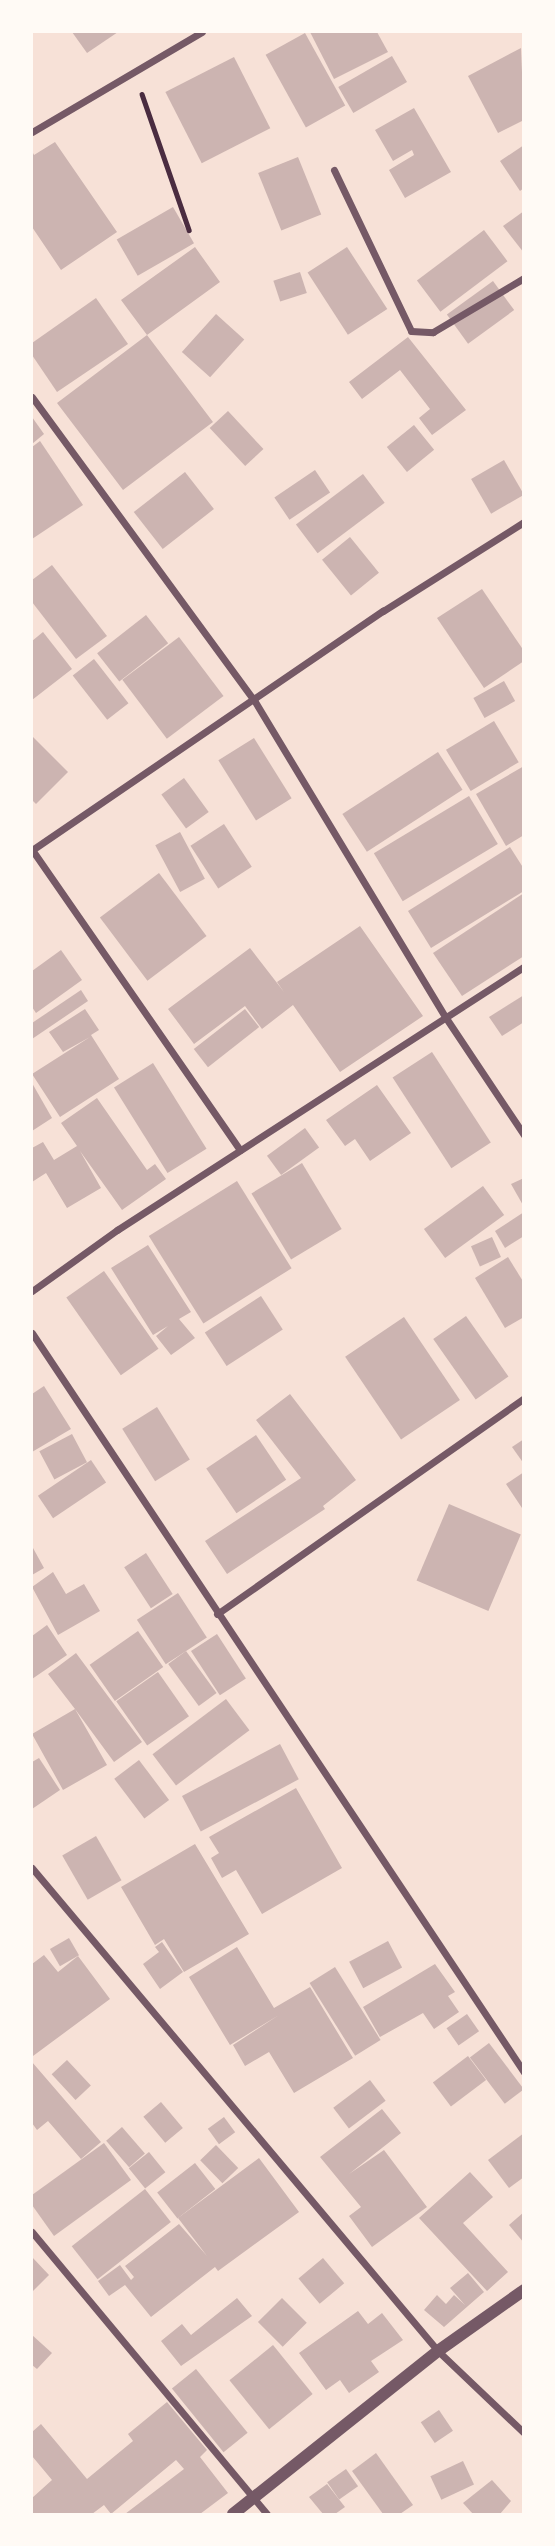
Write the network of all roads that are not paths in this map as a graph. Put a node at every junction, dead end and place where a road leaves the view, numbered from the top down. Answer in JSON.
{"nodes":[{"id":1,"x":202,"y":32,"type":"edge"},
{"id":2,"x":32,"y":132,"type":"edge"},
{"id":3,"x":334,"y":170,"type":"dead end"},
{"id":4,"x":523,"y":278,"type":"edge"},
{"id":5,"x":32,"y":397,"type":"edge"},
{"id":6,"x":523,"y":522,"type":"edge"},
{"id":7,"x":254,"y":700,"type":"junction"},
{"id":8,"x":523,"y":967,"type":"edge"},
{"id":9,"x":446,"y":1018,"type":"junction"},
{"id":10,"x":523,"y":1135,"type":"edge"},
{"id":11,"x":240,"y":1150,"type":"junction"},
{"id":12,"x":32,"y":1291,"type":"edge"},
{"id":13,"x":32,"y":1333,"type":"edge"},
{"id":14,"x":523,"y":1398,"type":"edge"},
{"id":15,"x":217,"y":1614,"type":"junction"},
{"id":16,"x":32,"y":1868,"type":"edge"},
{"id":17,"x":523,"y":2072,"type":"edge"},
{"id":18,"x":32,"y":2232,"type":"edge"},
{"id":19,"x":523,"y":2290,"type":"edge"},
{"id":20,"x":438,"y":2351,"type":"junction"},
{"id":21,"x":523,"y":2432,"type":"edge"},
{"id":22,"x":252,"y":2500,"type":"junction"},
{"id":23,"x":233,"y":2515,"type":"edge"},
{"id":24,"x":267,"y":2515,"type":"edge"}],
"edges":[{"from":1,"to":2,"type":"street"},
{"from":3,"to":4,"type":"street"},
{"from":5,"to":7,"type":"street"},
{"from":6,"to":7,"type":"street"},
{"from":7,"to":9,"type":"street"},
{"from":7,"to":11,"type":"street"},
{"from":8,"to":9,"type":"street"},
{"from":9,"to":10,"type":"street"},
{"from":9,"to":11,"type":"street"},
{"from":11,"to":12,"type":"street"},
{"from":13,"to":15,"type":"street"},
{"from":14,"to":15,"type":"street"},
{"from":15,"to":17,"type":"street"},
{"from":16,"to":20,"type":"street"},
{"from":18,"to":22,"type":"street"},
{"from":19,"to":20,"type":"street"},
{"from":20,"to":21,"type":"street"},
{"from":20,"to":22,"type":"street"},
{"from":22,"to":23,"type":"street"},
{"from":22,"to":24,"type":"street"}]}
